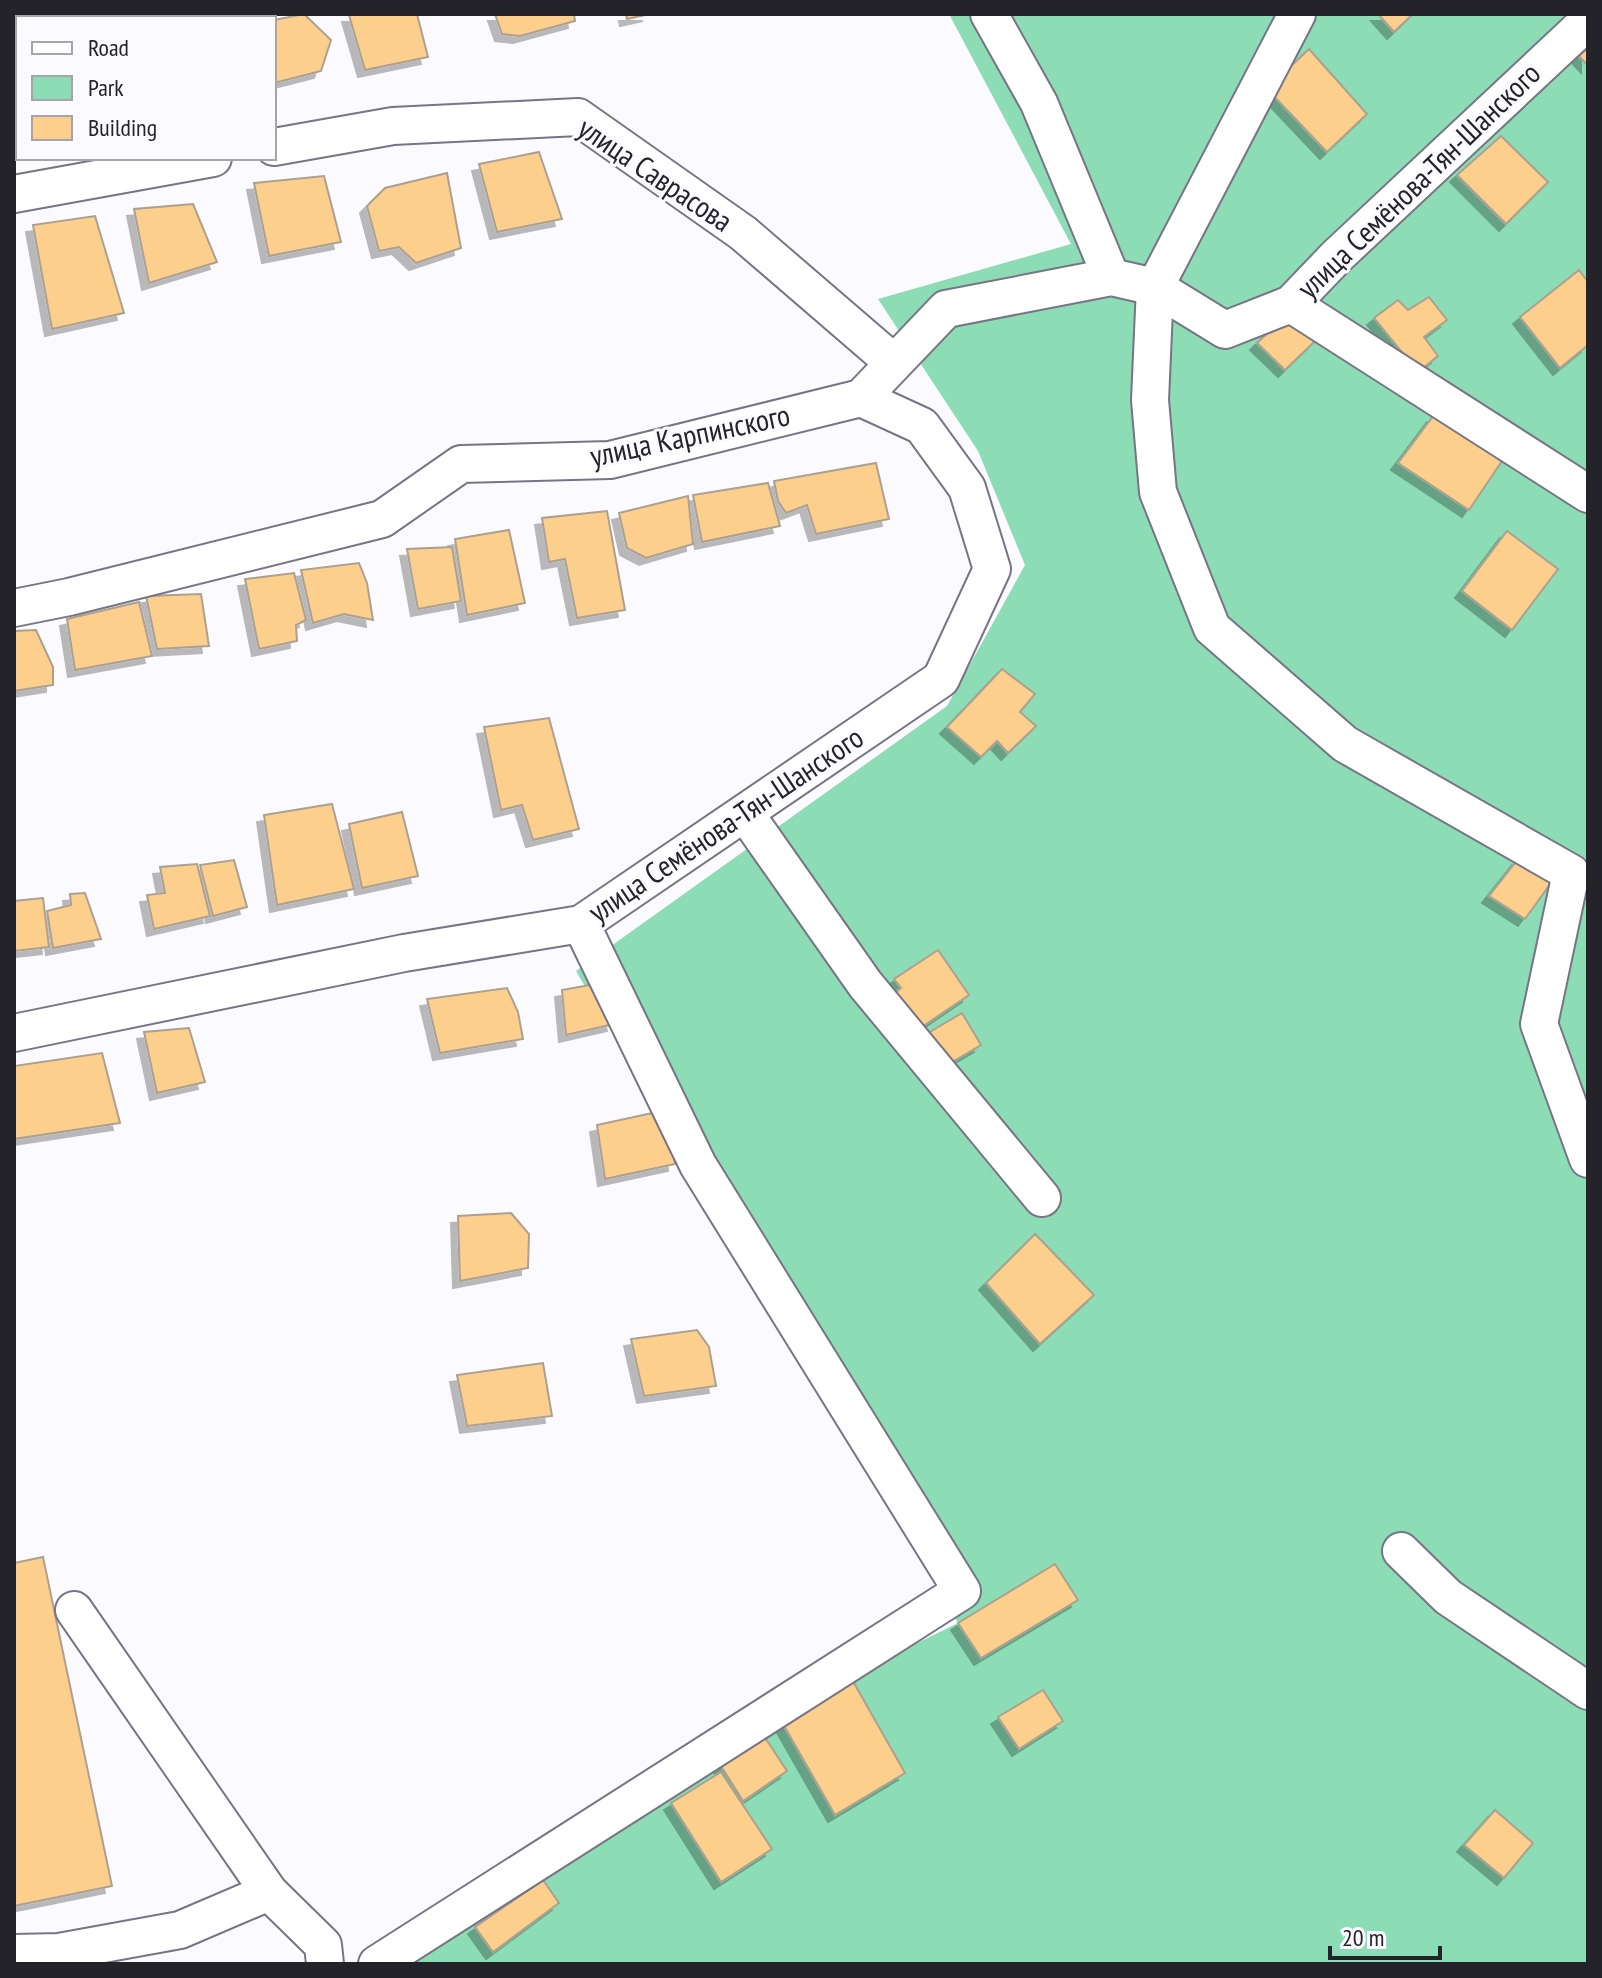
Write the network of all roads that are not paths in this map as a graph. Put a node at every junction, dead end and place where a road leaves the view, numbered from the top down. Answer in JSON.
{"nodes":[{"id":1,"x":989,"y":14,"type":"edge"},
{"id":2,"x":1297,"y":14,"type":"edge"},
{"id":3,"x":1588,"y":21,"type":"edge"},
{"id":4,"x":276,"y":147,"type":"edge"},
{"id":5,"x":202,"y":160,"type":"edge"},
{"id":6,"x":14,"y":194,"type":"edge"},
{"id":7,"x":1111,"y":277,"type":"junction"},
{"id":8,"x":1155,"y":287,"type":"junction"},
{"id":9,"x":1291,"y":304,"type":"junction"},
{"id":10,"x":894,"y":363,"type":"junction"},
{"id":11,"x":861,"y":398,"type":"junction"},
{"id":12,"x":1588,"y":494,"type":"edge"},
{"id":13,"x":14,"y":608,"type":"edge"},
{"id":14,"x":745,"y":813,"type":"junction"},
{"id":15,"x":581,"y":924,"type":"junction"},
{"id":16,"x":14,"y":1033,"type":"edge"},
{"id":17,"x":1588,"y":1159,"type":"edge"},
{"id":18,"x":1042,"y":1198,"type":"dead end"},
{"id":19,"x":1401,"y":1551,"type":"dead end"},
{"id":20,"x":74,"y":1610,"type":"dead end"},
{"id":21,"x":1588,"y":1691,"type":"edge"},
{"id":22,"x":269,"y":1892,"type":"junction"},
{"id":23,"x":14,"y":1953,"type":"edge"},
{"id":24,"x":325,"y":1964,"type":"edge"},
{"id":25,"x":377,"y":1964,"type":"edge"}],
"edges":[{"from":1,"to":7,"type":"street"},
{"from":2,"to":8,"type":"street"},
{"from":3,"to":9,"type":"street","name":"улица Семёнова-Тян-Шанского"},
{"from":4,"to":10,"type":"street","name":"улица Саврасова"},
{"from":5,"to":6,"type":"street"},
{"from":7,"to":8,"type":"street","name":"улица Семёнова-Тян-Шанского"},
{"from":7,"to":10,"type":"street"},
{"from":8,"to":9,"type":"street","name":"улица Семёнова-Тян-Шанского"},
{"from":8,"to":17,"type":"street"},
{"from":9,"to":12,"type":"street"},
{"from":10,"to":11,"type":"street"},
{"from":11,"to":13,"type":"street","name":"улица Карпинского"},
{"from":11,"to":14,"type":"street","name":"улица Семёнова-Тян-Шанского"},
{"from":14,"to":15,"type":"street","name":"улица Семёнова-Тян-Шанского"},
{"from":14,"to":18,"type":"street"},
{"from":15,"to":16,"type":"street","name":"улица Семёнова-Тян-Шанского"},
{"from":15,"to":25,"type":"street"},
{"from":19,"to":21,"type":"street"},
{"from":20,"to":22,"type":"street"},
{"from":22,"to":23,"type":"street"},
{"from":22,"to":24,"type":"street"}]}
